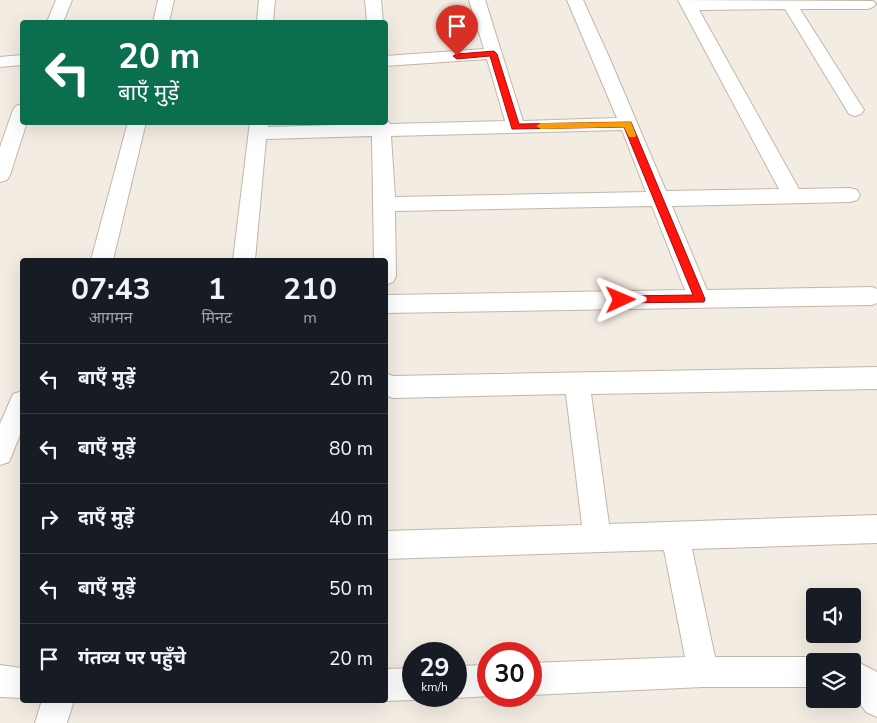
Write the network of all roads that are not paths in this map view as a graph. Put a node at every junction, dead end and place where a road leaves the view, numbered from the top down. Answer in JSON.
{"nodes":[{"id":1,"x":64,"y":0,"type":"edge"},
{"id":2,"x":166,"y":0,"type":"edge"},
{"id":3,"x":267,"y":0,"type":"edge"},
{"id":4,"x":373,"y":0,"type":"edge"},
{"id":5,"x":478,"y":0,"type":"edge"},
{"id":6,"x":575,"y":0,"type":"edge"},
{"id":7,"x":688,"y":3,"type":"edge"},
{"id":8,"x":868,"y":4,"type":"dead end"},
{"id":9,"x":790,"y":5,"type":"junction"},
{"id":10,"x":56,"y":20,"type":"edge"},
{"id":11,"x":161,"y":20,"type":"edge"},
{"id":12,"x":265,"y":20,"type":"edge"},
{"id":13,"x":374,"y":20,"type":"edge"},
{"id":14,"x":494,"y":54,"type":"junction"},
{"id":15,"x":20,"y":60,"type":"edge"},
{"id":16,"x":0,"y":62,"type":"edge"},
{"id":17,"x":388,"y":62,"type":"edge"},
{"id":18,"x":855,"y":110,"type":"dead end"},
{"id":19,"x":20,"y":113,"type":"edge"},
{"id":20,"x":628,"y":124,"type":"junction"},
{"id":21,"x":136,"y":125,"type":"edge"},
{"id":22,"x":381,"y":126,"type":"edge"},
{"id":23,"x":516,"y":127,"type":"junction"},
{"id":24,"x":259,"y":128,"type":"edge"},
{"id":25,"x":7,"y":135,"type":"edge"},
{"id":26,"x":0,"y":175,"type":"edge"},
{"id":27,"x":850,"y":195,"type":"dead end"},
{"id":28,"x":793,"y":196,"type":"junction"},
{"id":29,"x":658,"y":198,"type":"junction"},
{"id":30,"x":385,"y":204,"type":"junction"},
{"id":31,"x":103,"y":258,"type":"edge"},
{"id":32,"x":244,"y":258,"type":"edge"},
{"id":33,"x":385,"y":258,"type":"edge"},
{"id":34,"x":872,"y":296,"type":"dead end"},
{"id":35,"x":700,"y":299,"type":"junction"},
{"id":36,"x":388,"y":304,"type":"edge"},
{"id":37,"x":877,"y":378,"type":"edge"},
{"id":38,"x":578,"y":383,"type":"junction"},
{"id":39,"x":388,"y":385,"type":"edge"},
{"id":40,"x":20,"y":407,"type":"edge"},
{"id":41,"x":0,"y":454,"type":"edge"},
{"id":42,"x":877,"y":529,"type":"edge"},
{"id":43,"x":675,"y":536,"type":"junction"},
{"id":44,"x":597,"y":538,"type":"junction"},
{"id":45,"x":388,"y":545,"type":"edge"},
{"id":46,"x":702,"y":672,"type":"junction"},
{"id":47,"x":806,"y":672,"type":"edge"},
{"id":48,"x":542,"y":679,"type":"edge"},
{"id":49,"x":861,"y":680,"type":"edge"},
{"id":50,"x":0,"y":681,"type":"edge"},
{"id":51,"x":20,"y":683,"type":"edge"},
{"id":52,"x":402,"y":684,"type":"edge"},
{"id":53,"x":388,"y":685,"type":"edge"},
{"id":54,"x":877,"y":701,"type":"edge"},
{"id":55,"x":57,"y":703,"type":"edge"},
{"id":56,"x":51,"y":723,"type":"edge"}],
"edges":[{"from":1,"to":10,"type":"street"},
{"from":2,"to":11,"type":"street"},
{"from":3,"to":12,"type":"street"},
{"from":4,"to":13,"type":"street"},
{"from":5,"to":14,"type":"street"},
{"from":6,"to":20,"type":"street"},
{"from":7,"to":9,"type":"street"},
{"from":7,"to":28,"type":"street"},
{"from":8,"to":9,"type":"street"},
{"from":9,"to":18,"type":"street"},
{"from":14,"to":17,"type":"street"},
{"from":14,"to":23,"type":"street"},
{"from":15,"to":16,"type":"street"},
{"from":19,"to":25,"type":"street"},
{"from":20,"to":23,"type":"street"},
{"from":20,"to":29,"type":"street"},
{"from":21,"to":31,"type":"street"},
{"from":22,"to":23,"type":"street"},
{"from":22,"to":24,"type":"street"},
{"from":22,"to":30,"type":"street"},
{"from":24,"to":32,"type":"street"},
{"from":25,"to":26,"type":"street"},
{"from":27,"to":28,"type":"street"},
{"from":28,"to":29,"type":"street"},
{"from":29,"to":30,"type":"street"},
{"from":29,"to":35,"type":"street"},
{"from":30,"to":33,"type":"street"},
{"from":34,"to":35,"type":"street"},
{"from":35,"to":36,"type":"street"},
{"from":37,"to":38,"type":"street"},
{"from":38,"to":39,"type":"street"},
{"from":38,"to":44,"type":"street"},
{"from":40,"to":41,"type":"street"},
{"from":42,"to":43,"type":"street"},
{"from":43,"to":44,"type":"street"},
{"from":43,"to":46,"type":"street"},
{"from":44,"to":45,"type":"street"},
{"from":46,"to":47,"type":"street"},
{"from":46,"to":48,"type":"street"},
{"from":49,"to":54,"type":"street"},
{"from":50,"to":51,"type":"street"},
{"from":52,"to":53,"type":"street"},
{"from":55,"to":56,"type":"street"}]}
